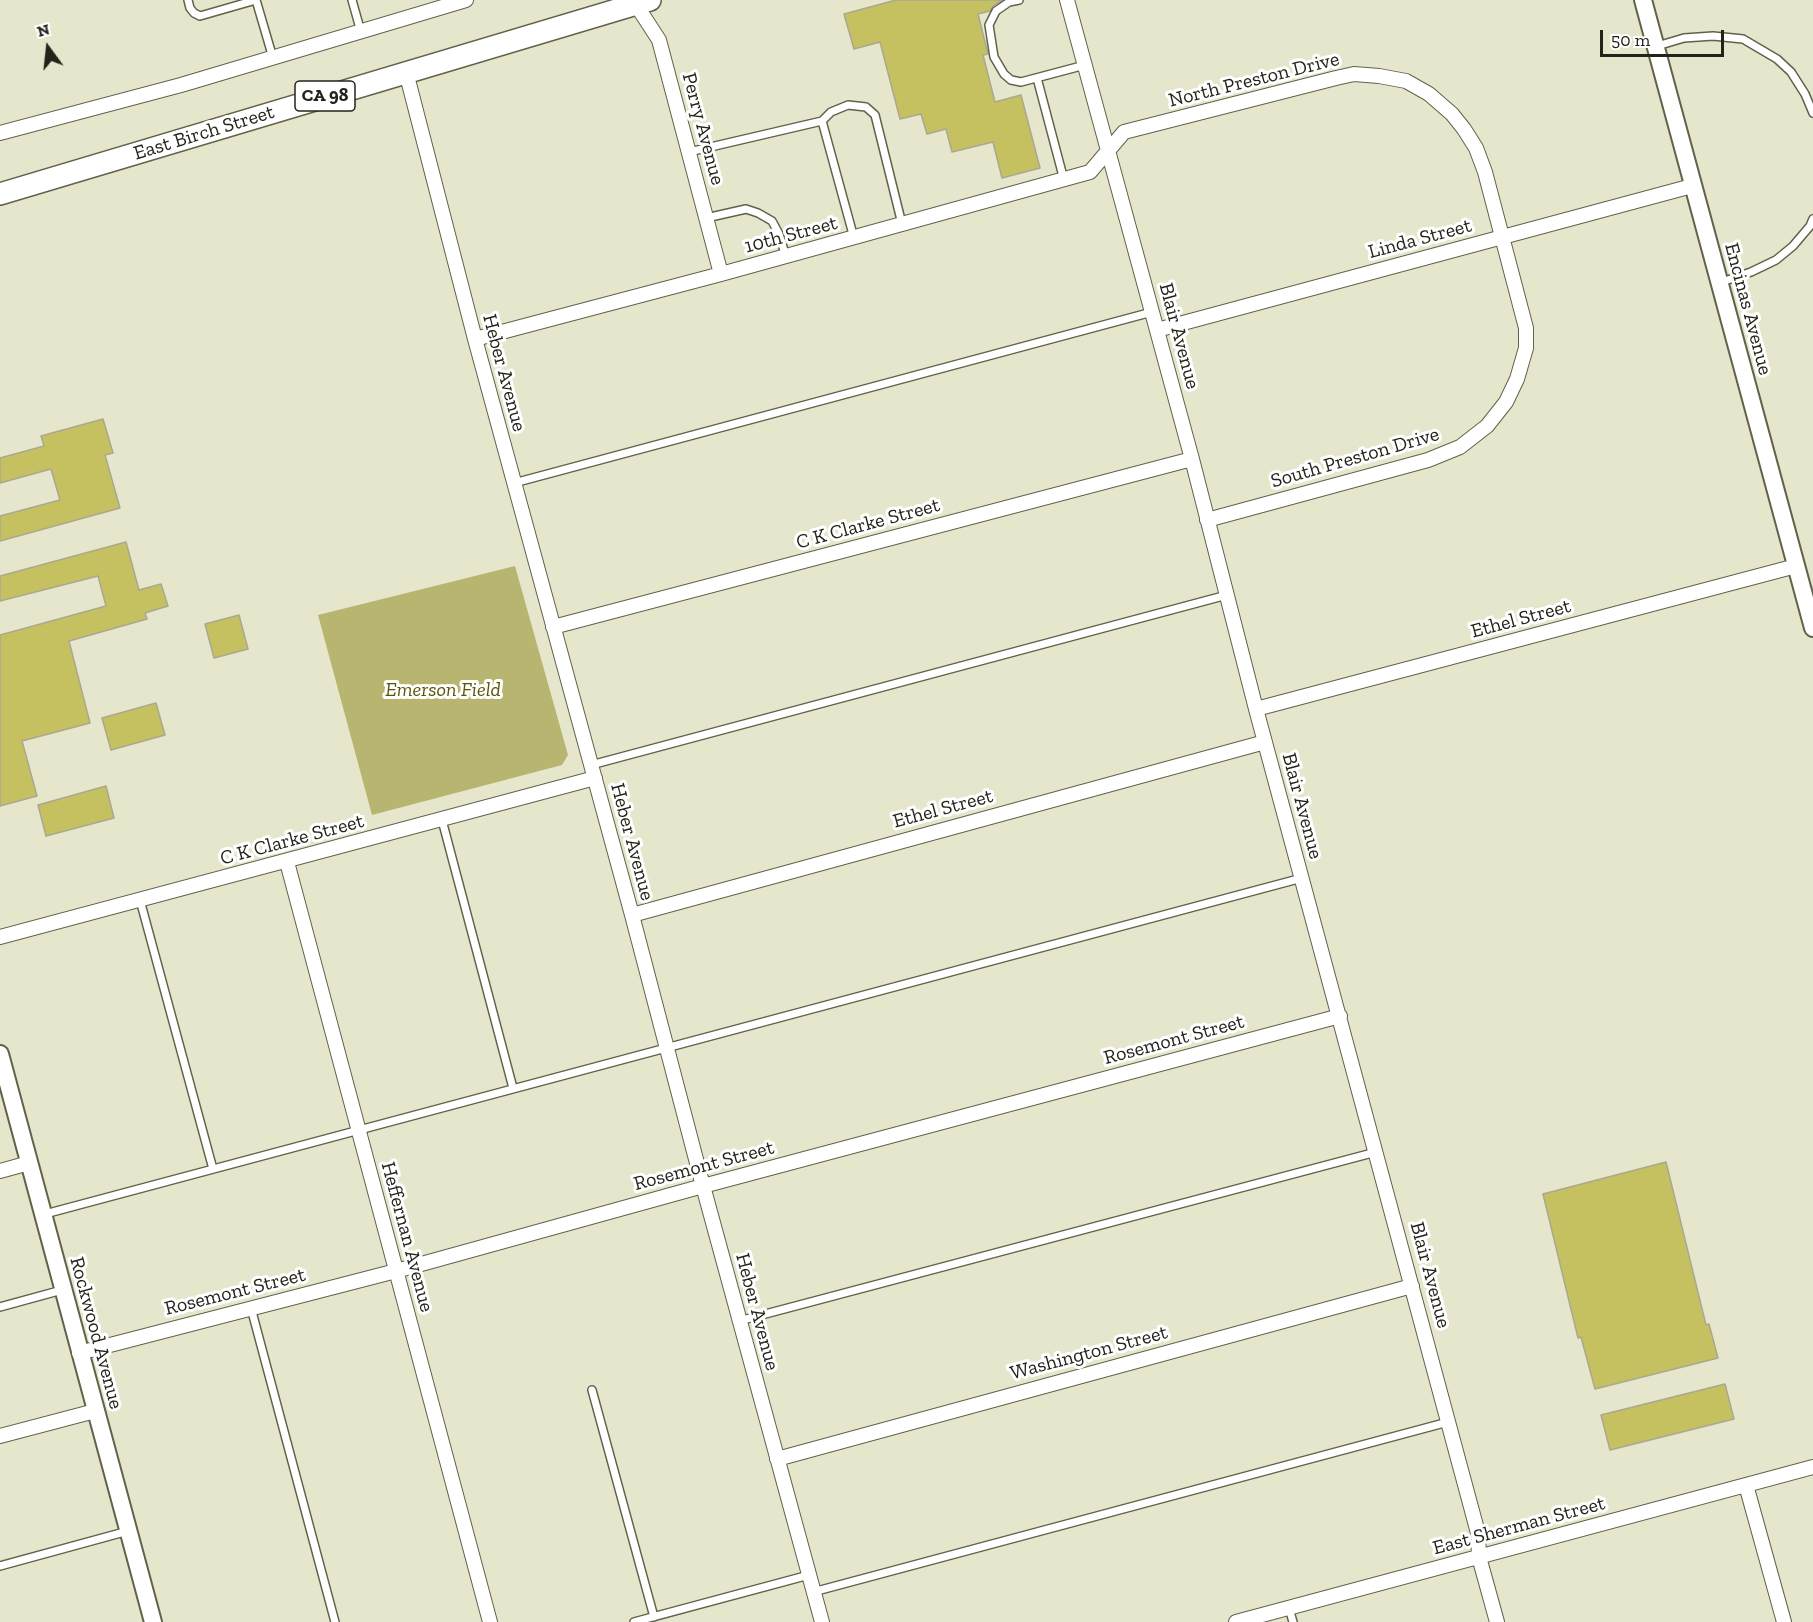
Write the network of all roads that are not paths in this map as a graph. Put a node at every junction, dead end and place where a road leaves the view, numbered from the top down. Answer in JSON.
{"nodes":[{"id":1,"x":188,"y":0,"type":"edge"},
{"id":2,"x":352,"y":0,"type":"edge"},
{"id":3,"x":466,"y":0,"type":"edge"},
{"id":4,"x":1019,"y":0,"type":"edge"},
{"id":5,"x":1067,"y":0,"type":"edge"},
{"id":6,"x":1643,"y":0,"type":"edge"},
{"id":7,"x":639,"y":1,"type":"edge"},
{"id":8,"x":445,"y":3,"type":"edge"},
{"id":9,"x":361,"y":32,"type":"junction"},
{"id":10,"x":1656,"y":46,"type":"junction"},
{"id":11,"x":273,"y":58,"type":"junction"},
{"id":12,"x":1085,"y":65,"type":"junction"},
{"id":13,"x":406,"y":72,"type":"junction"},
{"id":14,"x":1037,"y":78,"type":"junction"},
{"id":15,"x":1813,"y":113,"type":"edge"},
{"id":16,"x":822,"y":121,"type":"junction"},
{"id":17,"x":0,"y":133,"type":"edge"},
{"id":18,"x":1108,"y":151,"type":"junction"},
{"id":19,"x":689,"y":152,"type":"junction"},
{"id":20,"x":1064,"y":180,"type":"junction"},
{"id":21,"x":1692,"y":186,"type":"junction"},
{"id":22,"x":0,"y":194,"type":"edge"},
{"id":23,"x":706,"y":218,"type":"junction"},
{"id":24,"x":1813,"y":219,"type":"edge"},
{"id":25,"x":902,"y":224,"type":"junction"},
{"id":26,"x":1503,"y":237,"type":"junction"},
{"id":27,"x":854,"y":238,"type":"junction"},
{"id":28,"x":786,"y":257,"type":"junction"},
{"id":29,"x":721,"y":274,"type":"junction"},
{"id":30,"x":1719,"y":283,"type":"junction"},
{"id":31,"x":1153,"y":312,"type":"junction"},
{"id":32,"x":1157,"y":330,"type":"junction"},
{"id":33,"x":475,"y":339,"type":"junction"},
{"id":34,"x":1192,"y":459,"type":"junction"},
{"id":35,"x":514,"y":483,"type":"junction"},
{"id":36,"x":1207,"y":520,"type":"junction"},
{"id":37,"x":1796,"y":566,"type":"junction"},
{"id":38,"x":1227,"y":595,"type":"junction"},
{"id":39,"x":553,"y":627,"type":"junction"},
{"id":40,"x":1813,"y":628,"type":"edge"},
{"id":41,"x":1256,"y":709,"type":"junction"},
{"id":42,"x":1265,"y":742,"type":"junction"},
{"id":43,"x":593,"y":772,"type":"junction"},
{"id":44,"x":442,"y":820,"type":"junction"},
{"id":45,"x":287,"y":862,"type":"junction"},
{"id":46,"x":1302,"y":878,"type":"junction"},
{"id":47,"x":140,"y":900,"type":"junction"},
{"id":48,"x":632,"y":915,"type":"junction"},
{"id":49,"x":0,"y":938,"type":"edge"},
{"id":50,"x":1340,"y":1016,"type":"junction"},
{"id":51,"x":666,"y":1047,"type":"junction"},
{"id":52,"x":0,"y":1054,"type":"edge"},
{"id":53,"x":513,"y":1088,"type":"junction"},
{"id":54,"x":359,"y":1130,"type":"junction"},
{"id":55,"x":1376,"y":1152,"type":"junction"},
{"id":56,"x":28,"y":1163,"type":"junction"},
{"id":57,"x":213,"y":1169,"type":"junction"},
{"id":58,"x":0,"y":1171,"type":"edge"},
{"id":59,"x":703,"y":1186,"type":"junction"},
{"id":60,"x":42,"y":1214,"type":"junction"},
{"id":61,"x":396,"y":1271,"type":"junction"},
{"id":62,"x":1412,"y":1286,"type":"junction"},
{"id":63,"x":62,"y":1290,"type":"junction"},
{"id":64,"x":0,"y":1307,"type":"edge"},
{"id":65,"x":251,"y":1308,"type":"junction"},
{"id":66,"x":739,"y":1321,"type":"junction"},
{"id":67,"x":79,"y":1353,"type":"junction"},
{"id":68,"x":592,"y":1390,"type":"dead end"},
{"id":69,"x":95,"y":1411,"type":"junction"},
{"id":70,"x":1449,"y":1422,"type":"junction"},
{"id":71,"x":0,"y":1436,"type":"edge"},
{"id":72,"x":777,"y":1459,"type":"junction"},
{"id":73,"x":1813,"y":1467,"type":"edge"},
{"id":74,"x":1746,"y":1485,"type":"junction"},
{"id":75,"x":128,"y":1531,"type":"junction"},
{"id":76,"x":1479,"y":1557,"type":"junction"},
{"id":77,"x":0,"y":1566,"type":"edge"},
{"id":78,"x":809,"y":1575,"type":"junction"},
{"id":79,"x":813,"y":1592,"type":"junction"},
{"id":80,"x":1288,"y":1608,"type":"junction"},
{"id":81,"x":654,"y":1617,"type":"junction"},
{"id":82,"x":153,"y":1622,"type":"edge"},
{"id":83,"x":334,"y":1622,"type":"edge"},
{"id":84,"x":490,"y":1622,"type":"edge"},
{"id":85,"x":634,"y":1622,"type":"edge"},
{"id":86,"x":822,"y":1622,"type":"edge"},
{"id":87,"x":1236,"y":1622,"type":"edge"},
{"id":88,"x":1293,"y":1622,"type":"edge"},
{"id":89,"x":1497,"y":1622,"type":"edge"},
{"id":90,"x":1784,"y":1622,"type":"edge"}],
"edges":[{"from":1,"to":11,"type":"lane"},
{"from":2,"to":9,"type":"lane"},
{"from":3,"to":8,"type":"street"},
{"from":4,"to":14,"type":"lane"},
{"from":5,"to":12,"type":"street","name":"Blair Avenue"},
{"from":6,"to":10,"type":"street","name":"Encinas Avenue"},
{"from":7,"to":13,"type":"main road","name":"East Birch Street","number":"CA 98"},
{"from":7,"to":19,"type":"street","name":"Perry Avenue"},
{"from":8,"to":9,"type":"street"},
{"from":9,"to":11,"type":"street"},
{"from":10,"to":15,"type":"lane"},
{"from":10,"to":21,"type":"street","name":"Encinas Avenue"},
{"from":11,"to":17,"type":"street"},
{"from":12,"to":14,"type":"lane"},
{"from":12,"to":18,"type":"street","name":"Blair Avenue"},
{"from":13,"to":22,"type":"main road","name":"East Birch Street","number":"CA 98"},
{"from":13,"to":33,"type":"street","name":"Heber Avenue"},
{"from":14,"to":20,"type":"lane"},
{"from":16,"to":19,"type":"lane"},
{"from":16,"to":25,"type":"lane"},
{"from":16,"to":27,"type":"lane"},
{"from":18,"to":20,"type":"street","name":"10th Street"},
{"from":18,"to":26,"type":"street","name":"North Preston Drive"},
{"from":18,"to":31,"type":"street","name":"Blair Avenue"},
{"from":19,"to":23,"type":"street","name":"Perry Avenue"},
{"from":20,"to":25,"type":"street","name":"10th Street"},
{"from":21,"to":26,"type":"street","name":"Linda Street"},
{"from":21,"to":30,"type":"street","name":"Encinas Avenue"},
{"from":23,"to":28,"type":"lane"},
{"from":23,"to":29,"type":"street","name":"Perry Avenue"},
{"from":24,"to":30,"type":"lane"},
{"from":25,"to":27,"type":"street","name":"10th Street"},
{"from":26,"to":32,"type":"street","name":"Linda Street"},
{"from":26,"to":36,"type":"street","name":"South Preston Drive"},
{"from":27,"to":28,"type":"street","name":"10th Street"},
{"from":28,"to":29,"type":"street","name":"10th Street"},
{"from":29,"to":33,"type":"street","name":"10th Street"},
{"from":30,"to":37,"type":"street","name":"Encinas Avenue"},
{"from":31,"to":32,"type":"street","name":"Blair Avenue"},
{"from":31,"to":35,"type":"lane"},
{"from":32,"to":34,"type":"street","name":"Blair Avenue"},
{"from":33,"to":35,"type":"street","name":"Heber Avenue"},
{"from":34,"to":36,"type":"street","name":"Blair Avenue"},
{"from":34,"to":39,"type":"street","name":"C K Clarke Street"},
{"from":35,"to":39,"type":"street","name":"Heber Avenue"},
{"from":36,"to":38,"type":"street","name":"Blair Avenue"},
{"from":37,"to":40,"type":"street","name":"Encinas Avenue"},
{"from":37,"to":41,"type":"street","name":"Ethel Street"},
{"from":38,"to":41,"type":"street","name":"Blair Avenue"},
{"from":38,"to":43,"type":"lane"},
{"from":39,"to":43,"type":"street","name":"Heber Avenue"},
{"from":41,"to":42,"type":"street","name":"Blair Avenue"},
{"from":42,"to":46,"type":"street","name":"Blair Avenue"},
{"from":42,"to":48,"type":"street","name":"Ethel Street"},
{"from":43,"to":44,"type":"street","name":"C K Clarke Street"},
{"from":43,"to":48,"type":"street","name":"Heber Avenue"},
{"from":44,"to":45,"type":"street","name":"C K Clarke Street"},
{"from":44,"to":53,"type":"lane"},
{"from":45,"to":47,"type":"street","name":"C K Clarke Street"},
{"from":45,"to":54,"type":"street","name":"Heffernan Avenue"},
{"from":46,"to":50,"type":"street","name":"Blair Avenue"},
{"from":46,"to":51,"type":"lane"},
{"from":47,"to":49,"type":"street","name":"C K Clarke Street"},
{"from":47,"to":57,"type":"lane"},
{"from":48,"to":51,"type":"street","name":"Heber Avenue"},
{"from":50,"to":55,"type":"street","name":"Blair Avenue"},
{"from":50,"to":59,"type":"street","name":"Rosemont Street"},
{"from":51,"to":53,"type":"lane"},
{"from":51,"to":59,"type":"street","name":"Heber Avenue"},
{"from":52,"to":56,"type":"street","name":"Rockwood Avenue"},
{"from":53,"to":54,"type":"lane"},
{"from":54,"to":57,"type":"lane"},
{"from":54,"to":61,"type":"street","name":"Heffernan Avenue"},
{"from":55,"to":62,"type":"street","name":"Blair Avenue"},
{"from":55,"to":66,"type":"lane"},
{"from":56,"to":58,"type":"street"},
{"from":56,"to":60,"type":"street","name":"Rockwood Avenue"},
{"from":57,"to":60,"type":"lane"},
{"from":59,"to":61,"type":"street","name":"Rosemont Street"},
{"from":59,"to":66,"type":"street","name":"Heber Avenue"},
{"from":60,"to":63,"type":"street","name":"Rockwood Avenue"},
{"from":61,"to":65,"type":"street","name":"Rosemont Street"},
{"from":61,"to":84,"type":"street","name":"Heffernan Avenue"},
{"from":62,"to":70,"type":"street","name":"Blair Avenue"},
{"from":62,"to":72,"type":"street","name":"Washington Street"},
{"from":63,"to":64,"type":"lane"},
{"from":63,"to":67,"type":"street","name":"Rockwood Avenue"},
{"from":65,"to":67,"type":"street","name":"Rosemont Street"},
{"from":65,"to":83,"type":"lane"},
{"from":66,"to":72,"type":"street","name":"Heber Avenue"},
{"from":67,"to":69,"type":"street","name":"Rockwood Avenue"},
{"from":68,"to":81,"type":"lane"},
{"from":69,"to":71,"type":"street"},
{"from":69,"to":75,"type":"street","name":"Rockwood Avenue"},
{"from":70,"to":76,"type":"street","name":"Blair Avenue"},
{"from":70,"to":79,"type":"lane"},
{"from":72,"to":78,"type":"street","name":"Heber Avenue"},
{"from":73,"to":74,"type":"street","name":"East Sherman Street"},
{"from":74,"to":76,"type":"street","name":"East Sherman Street"},
{"from":74,"to":90,"type":"street"},
{"from":75,"to":77,"type":"lane"},
{"from":75,"to":82,"type":"street","name":"Rockwood Avenue"},
{"from":76,"to":80,"type":"street","name":"East Sherman Street"},
{"from":76,"to":89,"type":"street","name":"Blair Avenue"},
{"from":78,"to":79,"type":"street","name":"Heber Avenue"},
{"from":78,"to":81,"type":"lane"},
{"from":79,"to":86,"type":"street","name":"Heber Avenue"},
{"from":80,"to":87,"type":"street","name":"East Sherman Street"},
{"from":80,"to":88,"type":"lane"},
{"from":81,"to":85,"type":"lane"}]}
